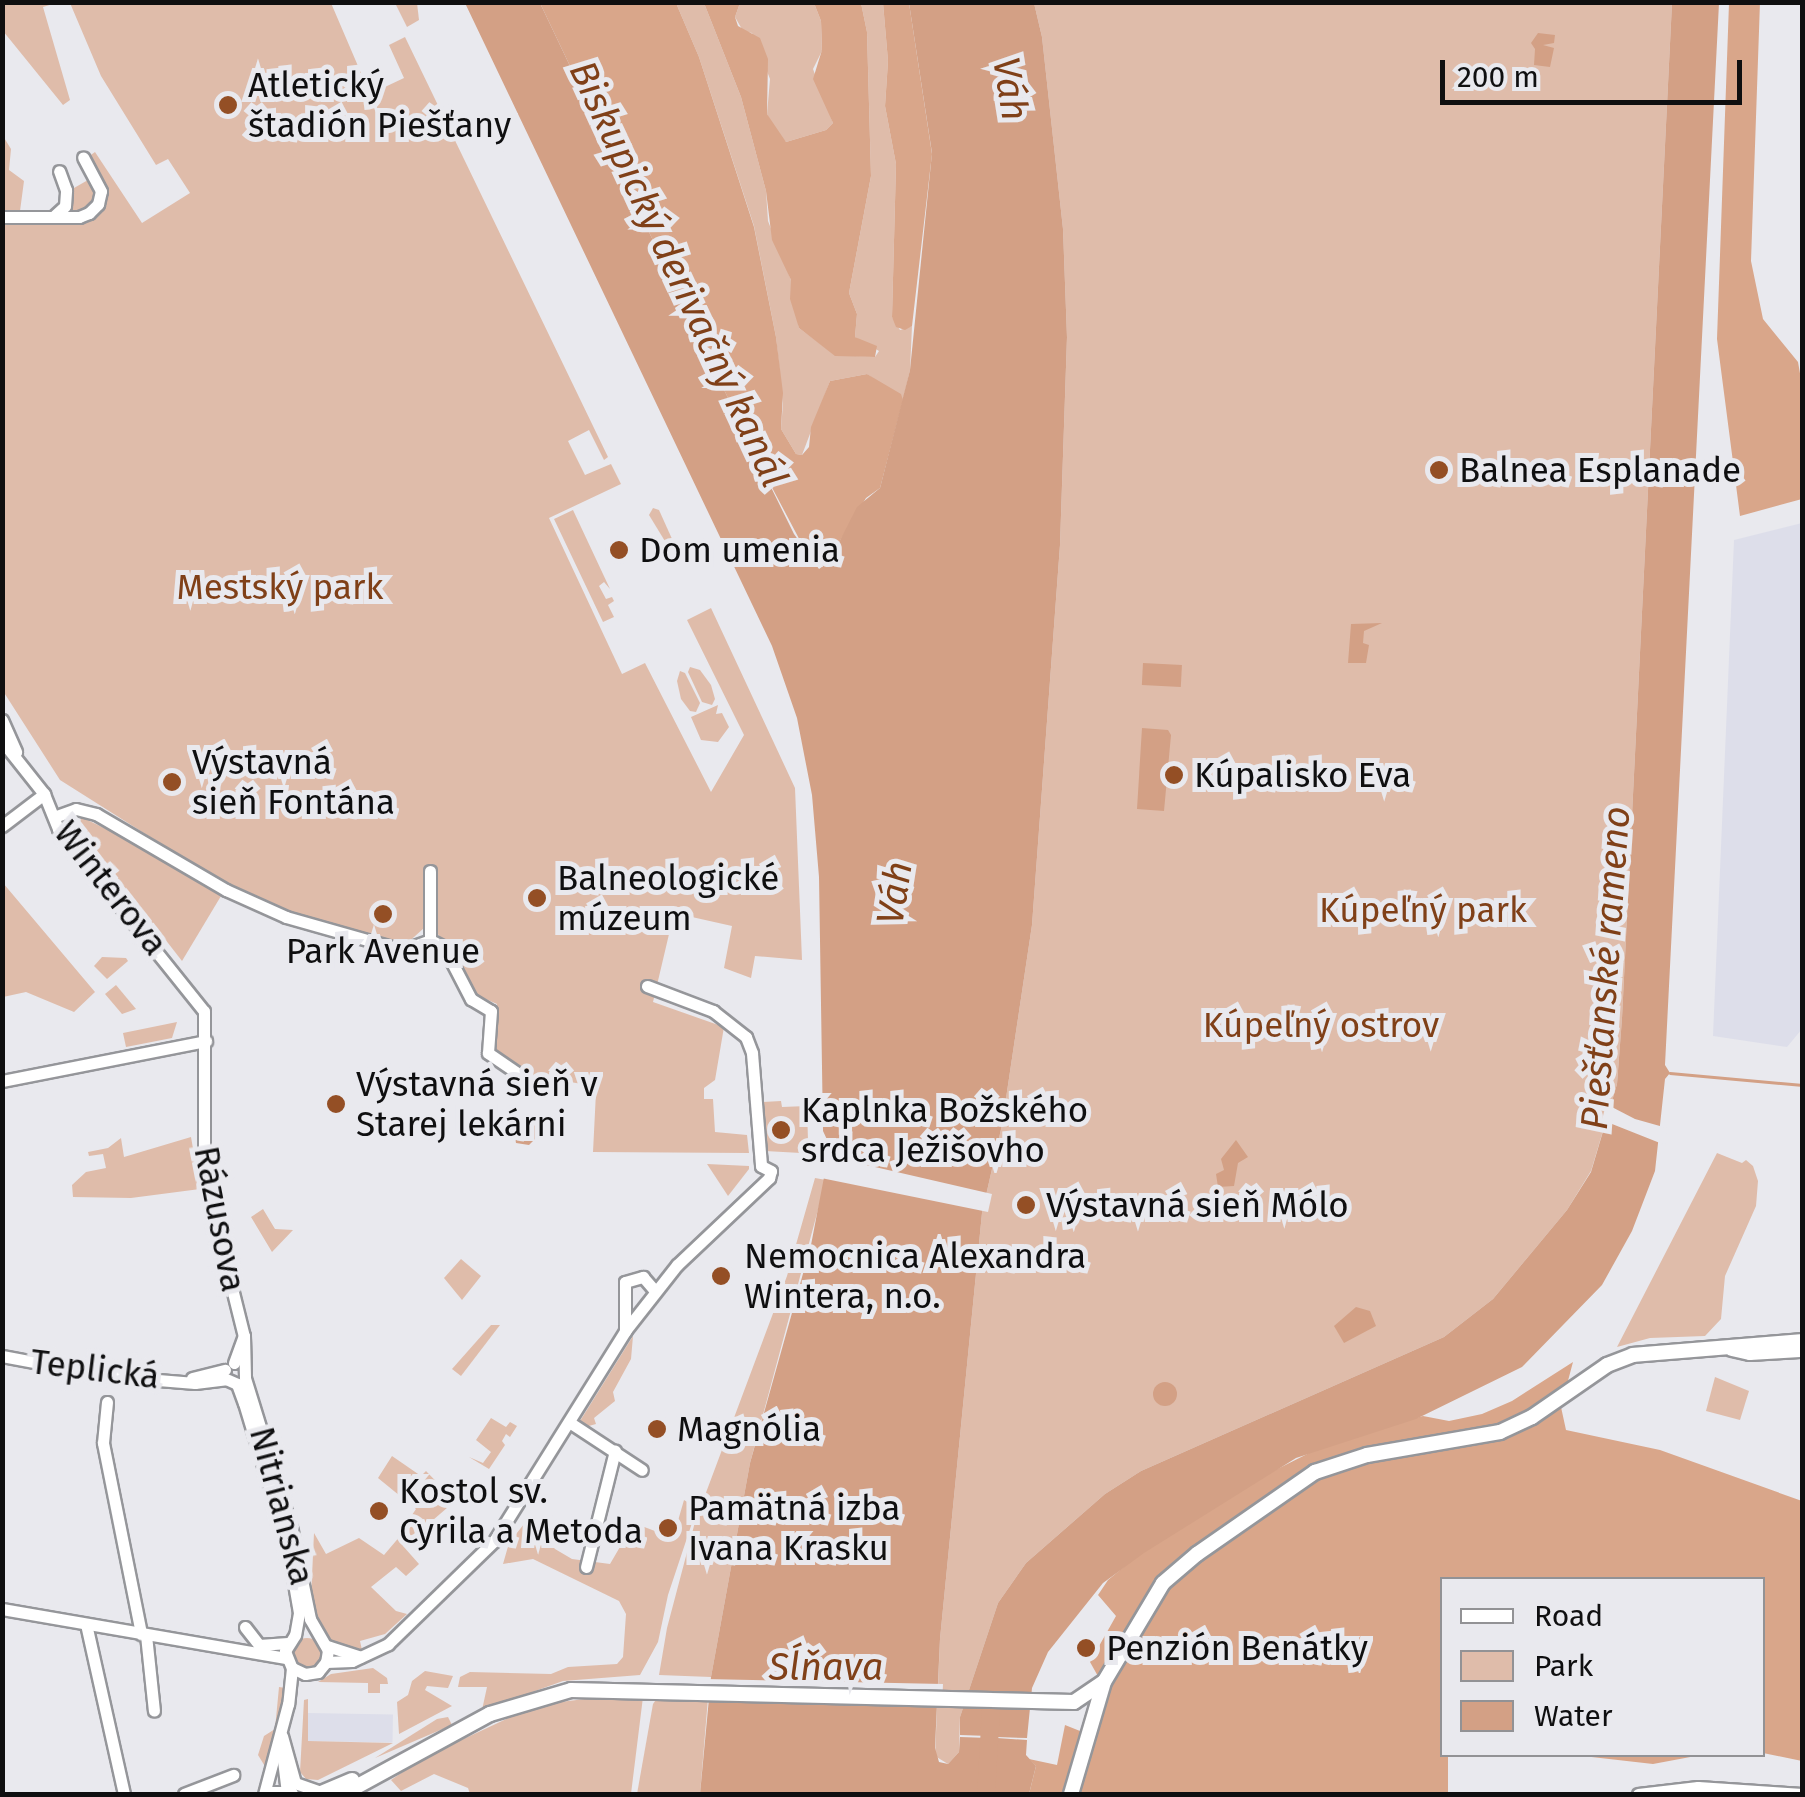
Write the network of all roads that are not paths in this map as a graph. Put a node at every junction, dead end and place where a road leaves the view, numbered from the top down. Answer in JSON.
{"nodes":[{"id":1,"x":83,"y":156,"type":"dead end"},
{"id":2,"x":59,"y":171,"type":"dead end"},
{"id":3,"x":55,"y":215,"type":"junction"},
{"id":4,"x":2,"y":217,"type":"edge"},
{"id":5,"x":2,"y":720,"type":"edge"},
{"id":6,"x":2,"y":740,"type":"edge"},
{"id":7,"x":17,"y":756,"type":"junction"},
{"id":8,"x":44,"y":794,"type":"junction"},
{"id":9,"x":54,"y":817,"type":"junction"},
{"id":10,"x":2,"y":826,"type":"edge"},
{"id":11,"x":430,"y":871,"type":"dead end"},
{"id":12,"x":430,"y":940,"type":"junction"},
{"id":13,"x":647,"y":986,"type":"dead end"},
{"id":14,"x":206,"y":1041,"type":"junction"},
{"id":15,"x":523,"y":1077,"type":"dead end"},
{"id":16,"x":2,"y":1081,"type":"edge"},
{"id":17,"x":677,"y":1264,"type":"junction"},
{"id":18,"x":643,"y":1277,"type":"junction"},
{"id":19,"x":656,"y":1291,"type":"junction"},
{"id":20,"x":628,"y":1327,"type":"junction"},
{"id":21,"x":1802,"y":1341,"type":"edge"},
{"id":22,"x":1726,"y":1348,"type":"junction"},
{"id":23,"x":1802,"y":1349,"type":"edge"},
{"id":24,"x":2,"y":1356,"type":"edge"},
{"id":25,"x":235,"y":1373,"type":"junction"},
{"id":26,"x":108,"y":1389,"type":"junction"},
{"id":27,"x":569,"y":1422,"type":"junction"},
{"id":28,"x":615,"y":1452,"type":"junction"},
{"id":29,"x":642,"y":1470,"type":"dead end"},
{"id":30,"x":586,"y":1566,"type":"dead end"},
{"id":31,"x":2,"y":1609,"type":"edge"},
{"id":32,"x":86,"y":1624,"type":"junction"},
{"id":33,"x":143,"y":1634,"type":"junction"},
{"id":34,"x":318,"y":1634,"type":"junction"},
{"id":35,"x":291,"y":1639,"type":"junction"},
{"id":36,"x":327,"y":1646,"type":"junction"},
{"id":37,"x":252,"y":1652,"type":"junction"},
{"id":38,"x":360,"y":1658,"type":"junction"},
{"id":39,"x":326,"y":1662,"type":"junction"},
{"id":40,"x":289,"y":1663,"type":"junction"},
{"id":41,"x":305,"y":1674,"type":"junction"},
{"id":42,"x":1104,"y":1682,"type":"junction"},
{"id":43,"x":1074,"y":1702,"type":"junction"},
{"id":44,"x":288,"y":1704,"type":"junction"},
{"id":45,"x":154,"y":1711,"type":"dead end"},
{"id":46,"x":1086,"y":1728,"type":"junction"},
{"id":47,"x":282,"y":1732,"type":"junction"},
{"id":48,"x":403,"y":1758,"type":"junction"},
{"id":49,"x":232,"y":1775,"type":"dead end"},
{"id":50,"x":124,"y":1794,"type":"edge"},
{"id":51,"x":184,"y":1794,"type":"edge"},
{"id":52,"x":265,"y":1794,"type":"edge"},
{"id":53,"x":289,"y":1794,"type":"edge"},
{"id":54,"x":322,"y":1794,"type":"edge"},
{"id":55,"x":343,"y":1794,"type":"edge"},
{"id":56,"x":1071,"y":1794,"type":"edge"},
{"id":57,"x":1638,"y":1794,"type":"edge"},
{"id":58,"x":1802,"y":1794,"type":"edge"}],
"edges":[{"from":1,"to":3,"type":"street"},
{"from":2,"to":3,"type":"street"},
{"from":3,"to":4,"type":"street"},
{"from":5,"to":7,"type":"street"},
{"from":6,"to":7,"type":"street","name":"Winterova"},
{"from":7,"to":8,"type":"street","name":"Winterova"},
{"from":8,"to":9,"type":"street","name":"Winterova"},
{"from":8,"to":10,"type":"street"},
{"from":9,"to":12,"type":"street"},
{"from":9,"to":14,"type":"street","name":"Winterova"},
{"from":11,"to":12,"type":"street"},
{"from":12,"to":15,"type":"street"},
{"from":13,"to":17,"type":"street"},
{"from":14,"to":16,"type":"street"},
{"from":14,"to":25,"type":"street","name":"Rázusova"},
{"from":17,"to":18,"type":"street"},
{"from":17,"to":19,"type":"street"},
{"from":18,"to":19,"type":"street"},
{"from":18,"to":20,"type":"street"},
{"from":19,"to":20,"type":"street"},
{"from":20,"to":27,"type":"street"},
{"from":21,"to":22,"type":"main road"},
{"from":22,"to":23,"type":"main road"},
{"from":22,"to":42,"type":"main road"},
{"from":24,"to":26,"type":"street","name":"Teplická"},
{"from":25,"to":26,"type":"street","name":"Teplická"},
{"from":25,"to":34,"type":"street","name":"Nitrianska"},
{"from":25,"to":35,"type":"street","name":"Nitrianska"},
{"from":26,"to":33,"type":"street"},
{"from":27,"to":28,"type":"street"},
{"from":27,"to":38,"type":"street"},
{"from":28,"to":29,"type":"street"},
{"from":28,"to":30,"type":"street"},
{"from":31,"to":32,"type":"street"},
{"from":32,"to":33,"type":"street"},
{"from":32,"to":50,"type":"street"},
{"from":33,"to":37,"type":"street"},
{"from":33,"to":45,"type":"street"},
{"from":34,"to":35,"type":"street","name":"Nitrianska"},
{"from":34,"to":36,"type":"street","name":"Nitrianska"},
{"from":35,"to":37,"type":"street"},
{"from":35,"to":40,"type":"street","name":"Nitrianska"},
{"from":36,"to":38,"type":"street"},
{"from":36,"to":39,"type":"street"},
{"from":37,"to":40,"type":"street"},
{"from":38,"to":39,"type":"street"},
{"from":39,"to":41,"type":"street"},
{"from":40,"to":41,"type":"street"},
{"from":40,"to":44,"type":"street","name":"Nitrianska"},
{"from":41,"to":44,"type":"street","name":"Nitrianska"},
{"from":42,"to":43,"type":"main road"},
{"from":42,"to":46,"type":"main road"},
{"from":43,"to":46,"type":"main road"},
{"from":43,"to":48,"type":"main road"},
{"from":44,"to":47,"type":"street","name":"Nitrianska"},
{"from":46,"to":56,"type":"main road"},
{"from":47,"to":52,"type":"street","name":"Nitrianska"},
{"from":47,"to":53,"type":"street","name":"Nitrianska"},
{"from":47,"to":54,"type":"street"},
{"from":48,"to":54,"type":"main road"},
{"from":48,"to":55,"type":"main road"},
{"from":49,"to":51,"type":"street"},
{"from":52,"to":53,"type":"main road"},
{"from":57,"to":58,"type":"street"}]}
